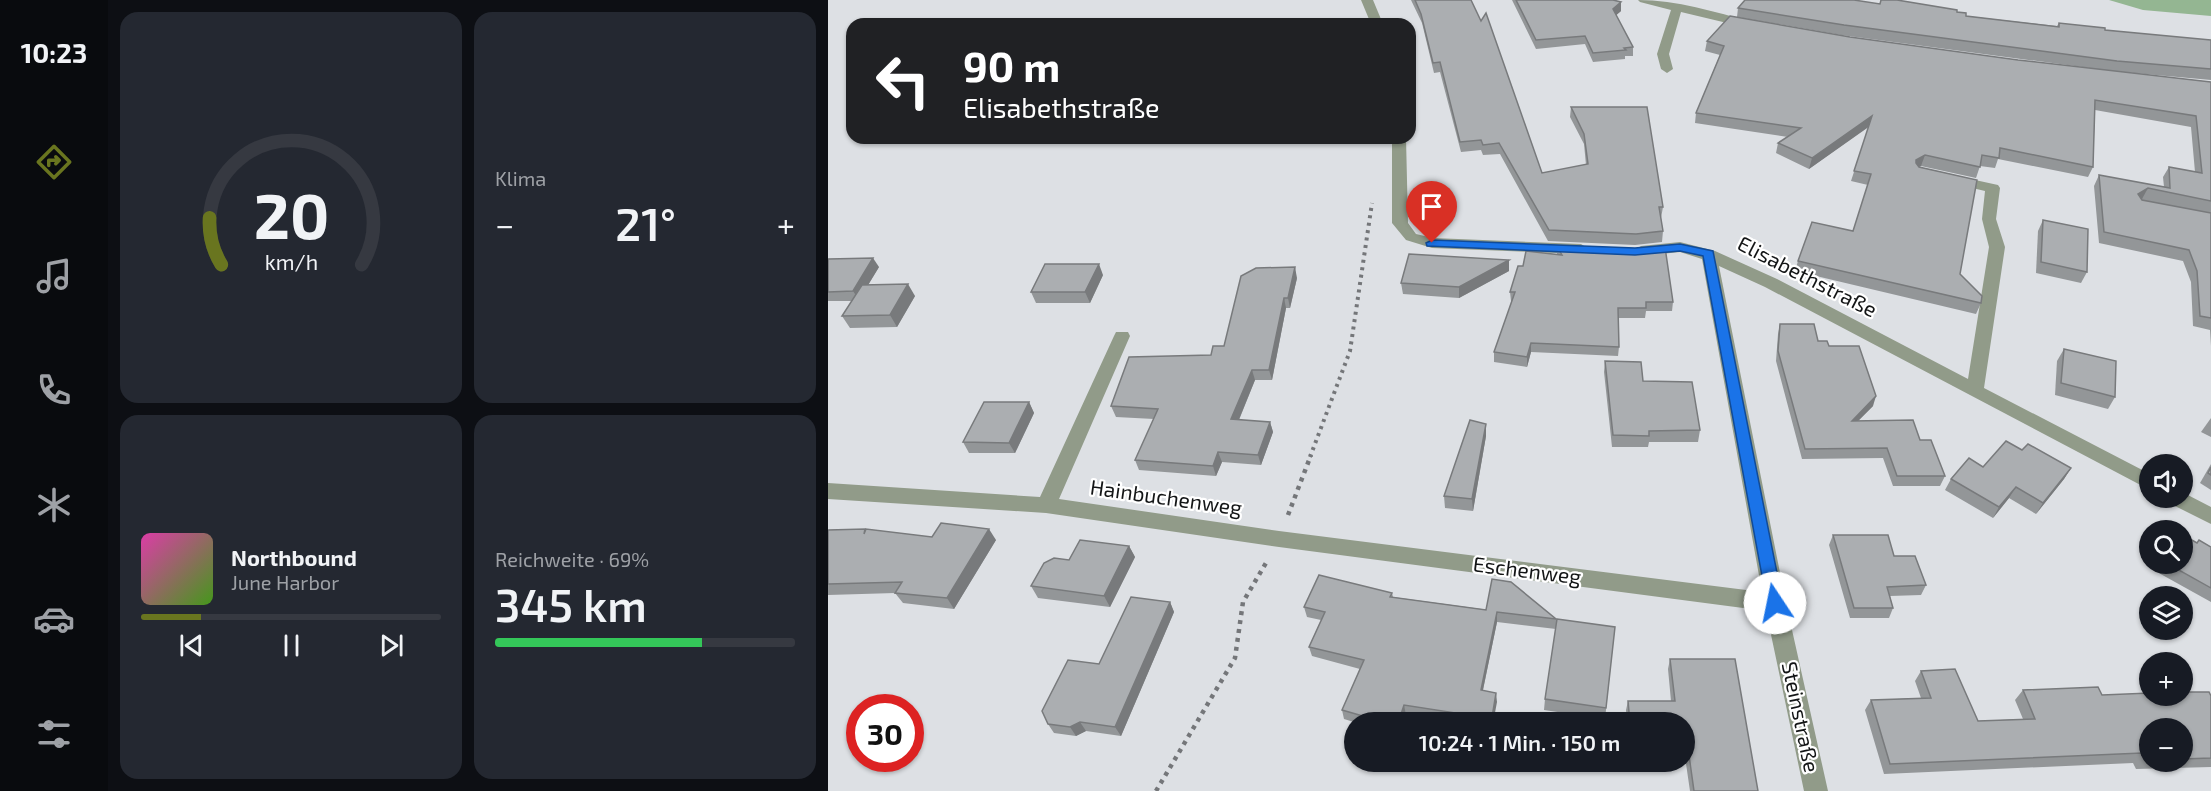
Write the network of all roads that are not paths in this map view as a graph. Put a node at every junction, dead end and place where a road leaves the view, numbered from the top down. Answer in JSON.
{"nodes":[{"id":1,"x":1367,"y":0,"type":"edge"},
{"id":2,"x":1644,"y":0,"type":"edge"},
{"id":3,"x":1677,"y":6,"type":"junction"},
{"id":4,"x":1374,"y":18,"type":"edge"},
{"id":5,"x":1762,"y":27,"type":"edge"},
{"id":6,"x":1667,"y":69,"type":"dead end"},
{"id":7,"x":1399,"y":144,"type":"edge"},
{"id":8,"x":1942,"y":177,"type":"edge"},
{"id":9,"x":1599,"y":250,"type":"edge"},
{"id":10,"x":1623,"y":251,"type":"edge"},
{"id":11,"x":1709,"y":254,"type":"junction"},
{"id":12,"x":1122,"y":336,"type":"dead end"},
{"id":13,"x":1975,"y":391,"type":"junction"},
{"id":14,"x":2139,"y":477,"type":"edge"},
{"id":15,"x":828,"y":491,"type":"edge"},
{"id":16,"x":1047,"y":505,"type":"junction"},
{"id":17,"x":2193,"y":506,"type":"edge"},
{"id":18,"x":2211,"y":516,"type":"edge"},
{"id":19,"x":1279,"y":539,"type":"joint"},
{"id":20,"x":1775,"y":603,"type":"junction"},
{"id":21,"x":1816,"y":791,"type":"edge"}],
"edges":[{"from":1,"to":4,"type":"street"},
{"from":2,"to":3,"type":"street"},
{"from":3,"to":5,"type":"street"},
{"from":3,"to":6,"type":"street"},
{"from":7,"to":9,"type":"street"},
{"from":8,"to":13,"type":"street"},
{"from":10,"to":11,"type":"street","name":"Elisabethstraße"},
{"from":11,"to":13,"type":"street","name":"Elisabethstraße"},
{"from":11,"to":20,"type":"street","name":"Steinstraße"},
{"from":12,"to":16,"type":"street","name":"Hainbuchenweg"},
{"from":13,"to":14,"type":"street","name":"Elisabethstraße"},
{"from":15,"to":16,"type":"street","name":"Hainbuchenweg"},
{"from":16,"to":19,"type":"street","name":"Hainbuchenweg"},
{"from":17,"to":18,"type":"street"},
{"from":19,"to":20,"type":"street","name":"Eschenweg"},
{"from":20,"to":21,"type":"street","name":"Steinstraße"}]}
